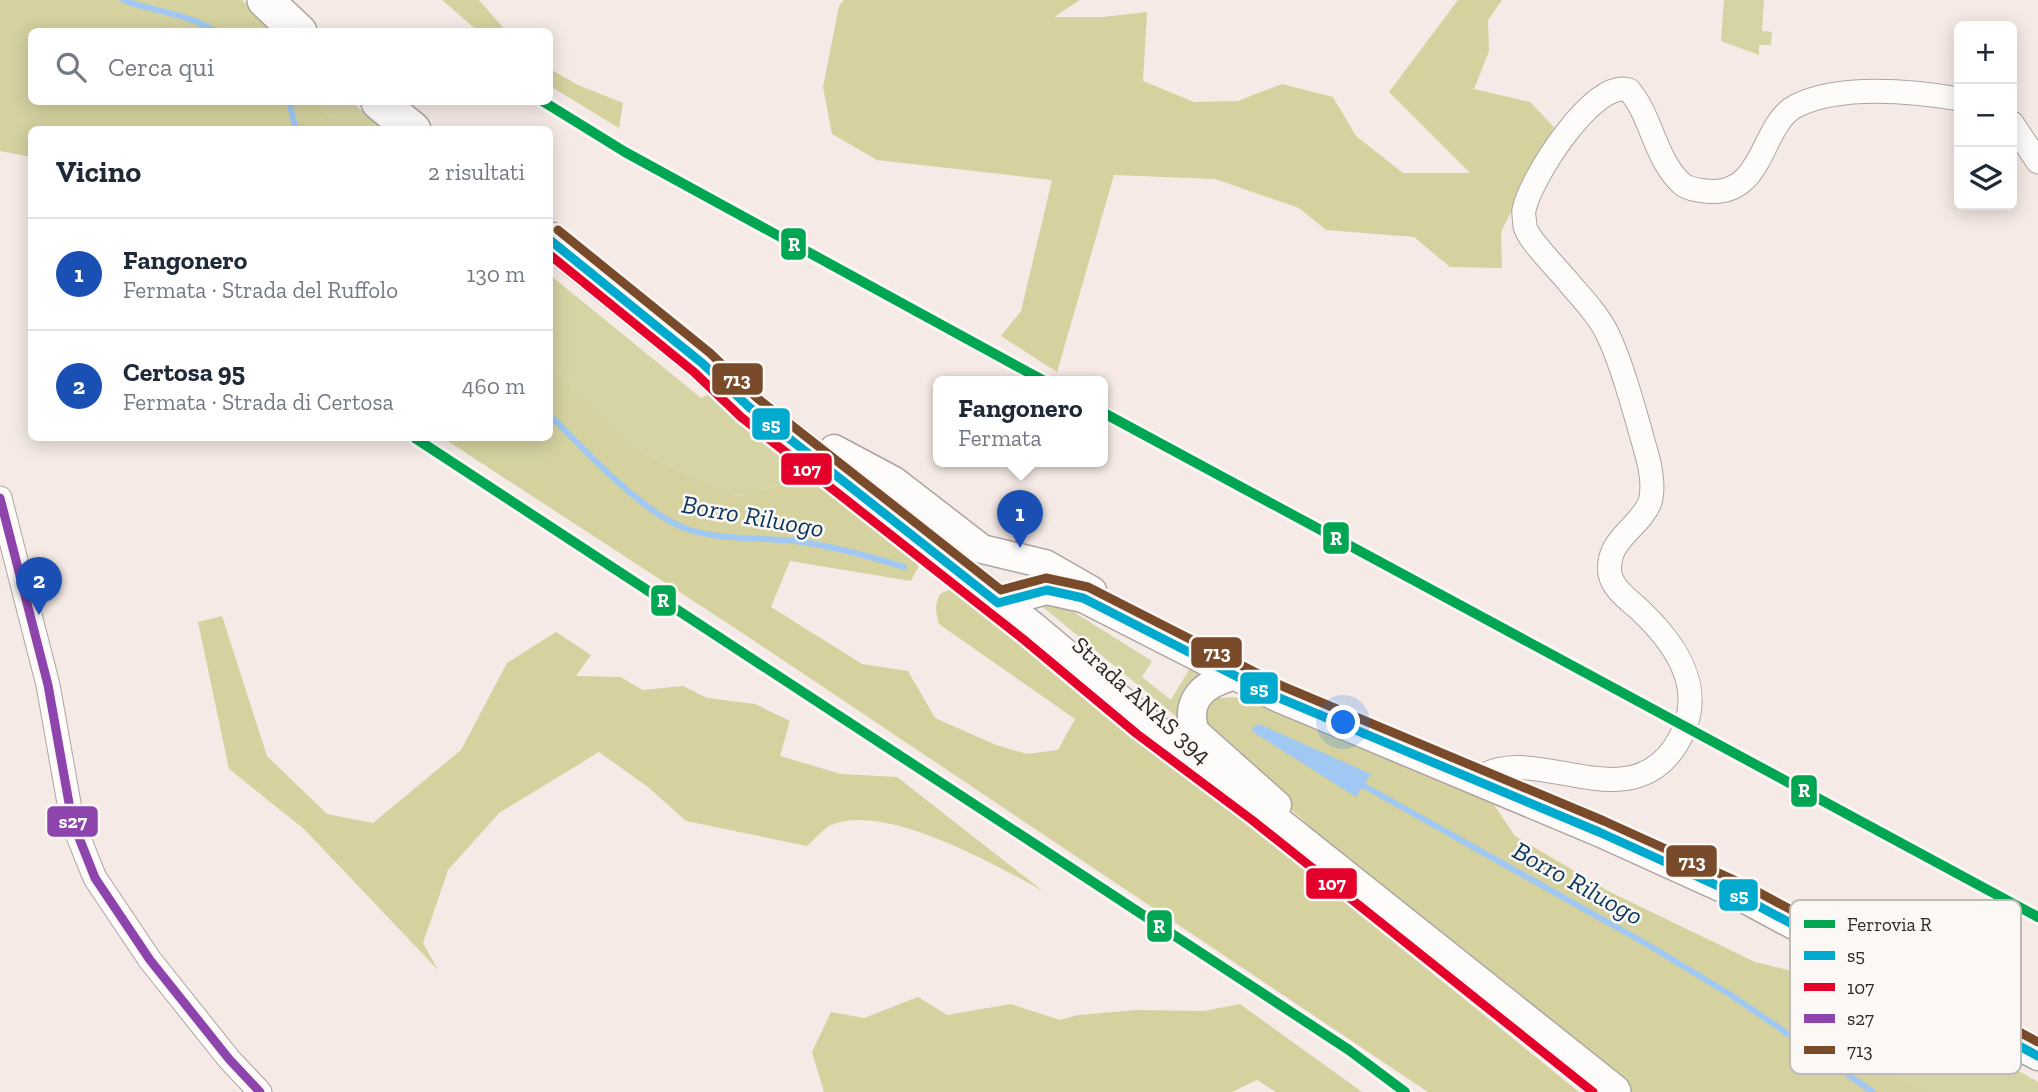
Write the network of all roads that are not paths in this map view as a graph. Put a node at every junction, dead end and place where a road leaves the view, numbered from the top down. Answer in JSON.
{"nodes":[{"id":1,"x":265,"y":0,"type":"edge"},
{"id":2,"x":295,"y":28,"type":"edge"},
{"id":3,"x":1954,"y":98,"type":"edge"},
{"id":4,"x":383,"y":105,"type":"edge"},
{"id":5,"x":408,"y":126,"type":"edge"},
{"id":6,"x":2017,"y":130,"type":"edge"},
{"id":7,"x":2038,"y":162,"type":"edge"},
{"id":8,"x":553,"y":242,"type":"edge"},
{"id":9,"x":702,"y":363,"type":"junction"},
{"id":10,"x":834,"y":449,"type":"junction"},
{"id":11,"x":0,"y":498,"type":"edge"},
{"id":12,"x":1030,"y":559,"type":"junction"},
{"id":13,"x":1007,"y":593,"type":"junction"},
{"id":14,"x":1186,"y":651,"type":"junction"},
{"id":15,"x":1232,"y":676,"type":"junction"},
{"id":16,"x":1477,"y":780,"type":"junction"},
{"id":17,"x":1335,"y":870,"type":"junction"},
{"id":18,"x":1790,"y":924,"type":"edge"},
{"id":19,"x":2021,"y":1048,"type":"edge"},
{"id":20,"x":2038,"y":1056,"type":"edge"},
{"id":21,"x":260,"y":1092,"type":"edge"},
{"id":22,"x":1613,"y":1092,"type":"edge"}],
"edges":[{"from":1,"to":2,"type":"main road"},
{"from":3,"to":16,"type":"street"},
{"from":4,"to":5,"type":"main road"},
{"from":6,"to":7,"type":"street"},
{"from":8,"to":9,"type":"main road"},
{"from":9,"to":10,"type":"main road"},
{"from":9,"to":13,"type":"main road"},
{"from":10,"to":12,"type":"street"},
{"from":10,"to":13,"type":"main road"},
{"from":11,"to":21,"type":"street"},
{"from":12,"to":13,"type":"street"},
{"from":12,"to":14,"type":"street"},
{"from":13,"to":14,"type":"street"},
{"from":13,"to":17,"type":"main road","name":"Strada ANAS 394"},
{"from":14,"to":15,"type":"street"},
{"from":15,"to":16,"type":"street"},
{"from":15,"to":17,"type":"street"},
{"from":16,"to":18,"type":"street"},
{"from":17,"to":22,"type":"main road","name":"Strada ANAS 394"},
{"from":19,"to":20,"type":"street"}]}
